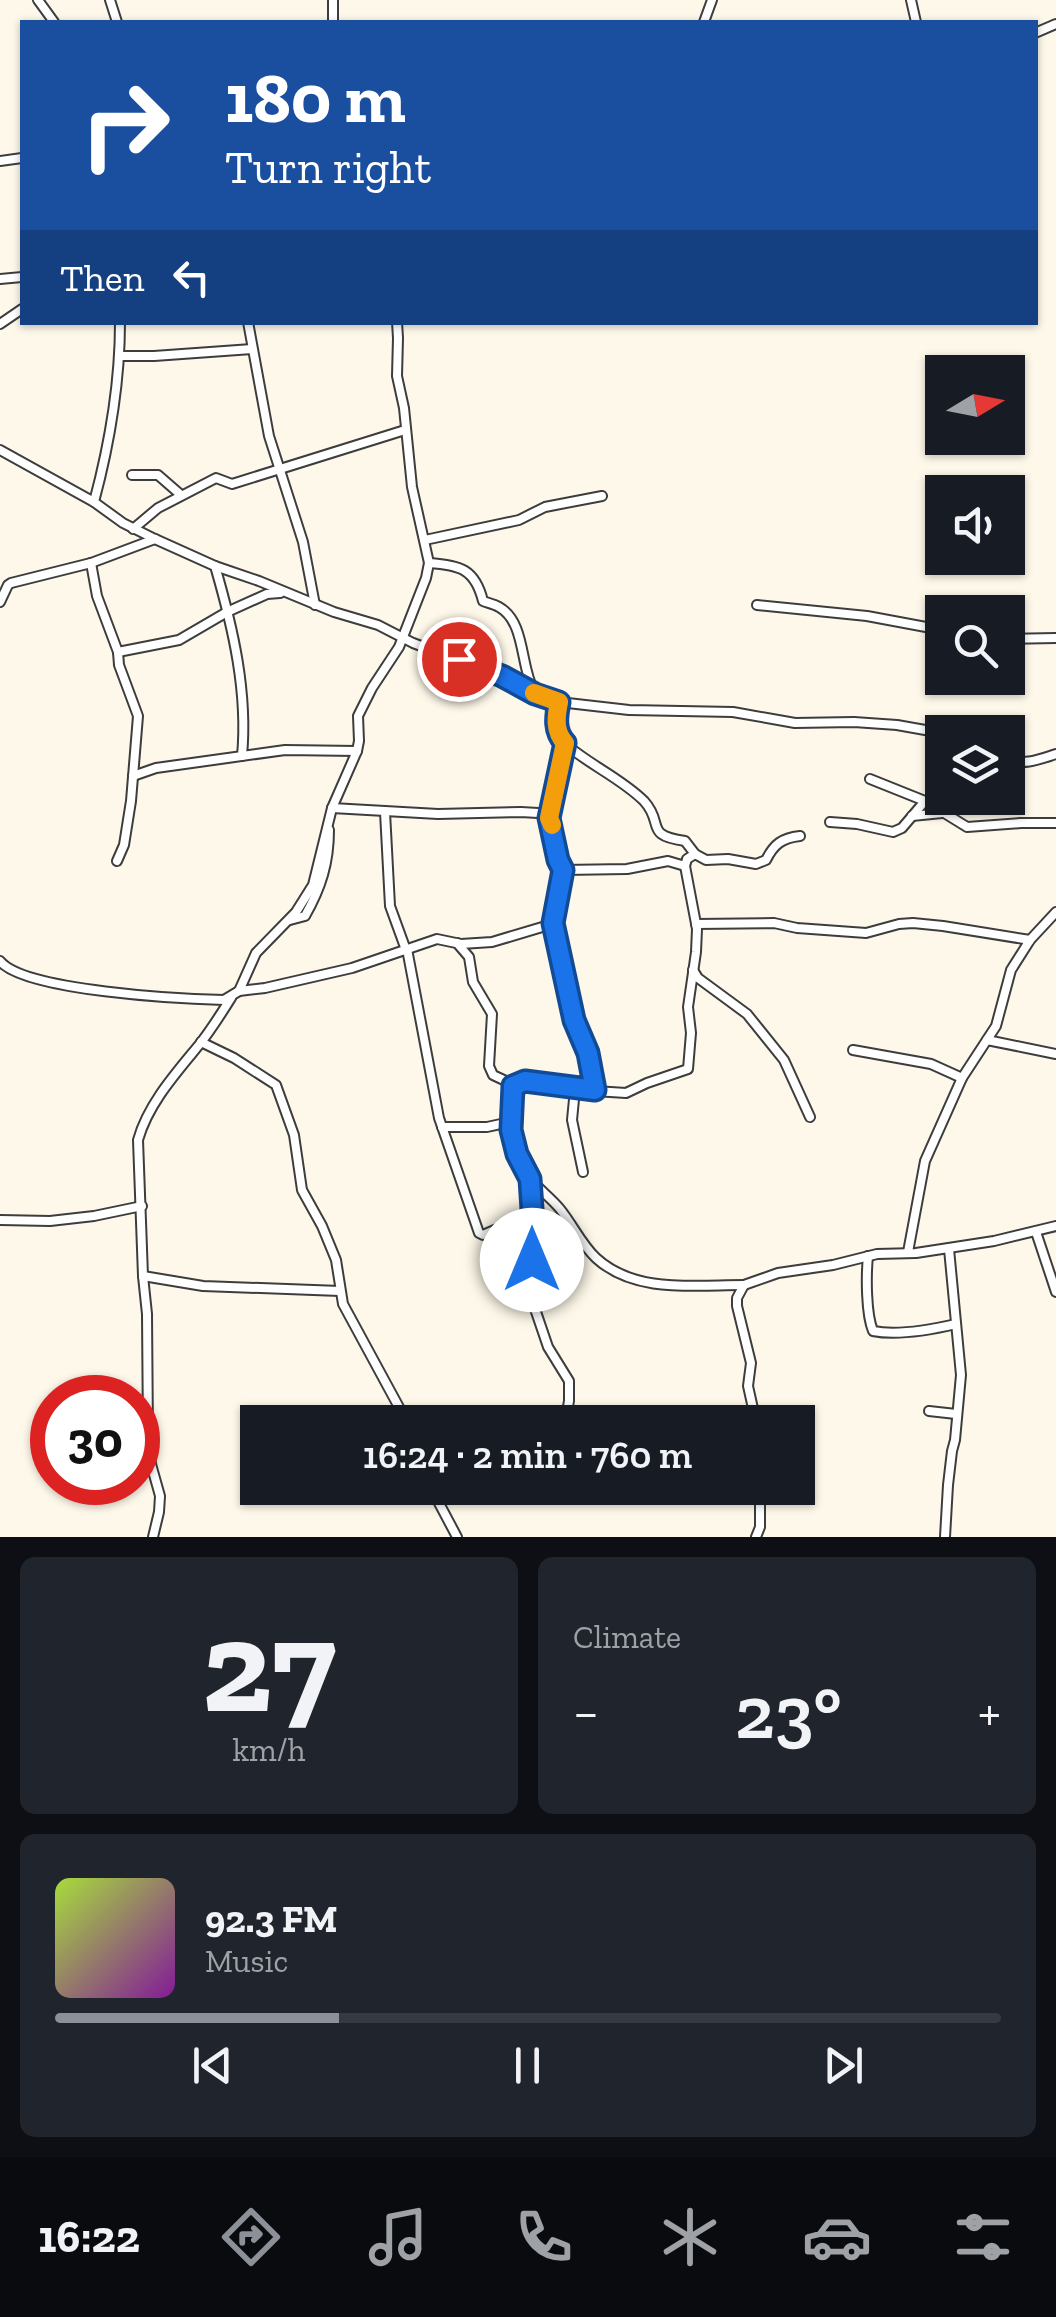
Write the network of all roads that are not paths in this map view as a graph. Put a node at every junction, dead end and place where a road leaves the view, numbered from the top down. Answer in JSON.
{"nodes":[{"id":1,"x":120,"y":325,"type":"edge"},
{"id":2,"x":248,"y":325,"type":"edge"},
{"id":3,"x":396,"y":325,"type":"edge"},
{"id":4,"x":252,"y":349,"type":"junction"},
{"id":5,"x":120,"y":356,"type":"junction"},
{"id":6,"x":406,"y":430,"type":"junction"},
{"id":7,"x":0,"y":450,"type":"edge"},
{"id":8,"x":280,"y":469,"type":"junction"},
{"id":9,"x":132,"y":475,"type":"dead end"},
{"id":10,"x":182,"y":495,"type":"junction"},
{"id":11,"x":602,"y":496,"type":"dead end"},
{"id":12,"x":94,"y":502,"type":"junction"},
{"id":13,"x":133,"y":529,"type":"junction"},
{"id":14,"x":154,"y":539,"type":"junction"},
{"id":15,"x":425,"y":540,"type":"junction"},
{"id":16,"x":91,"y":563,"type":"junction"},
{"id":17,"x":429,"y":563,"type":"junction"},
{"id":18,"x":215,"y":566,"type":"junction"},
{"id":19,"x":283,"y":592,"type":"junction"},
{"id":20,"x":0,"y":602,"type":"edge"},
{"id":21,"x":315,"y":605,"type":"junction"},
{"id":22,"x":757,"y":605,"type":"dead end"},
{"id":23,"x":227,"y":612,"type":"junction"},
{"id":24,"x":925,"y":627,"type":"edge"},
{"id":25,"x":402,"y":638,"type":"junction"},
{"id":26,"x":1056,"y":638,"type":"edge"},
{"id":27,"x":1025,"y":639,"type":"edge"},
{"id":28,"x":118,"y":652,"type":"junction"},
{"id":29,"x":535,"y":694,"type":"junction"},
{"id":30,"x":559,"y":702,"type":"junction"},
{"id":31,"x":925,"y":730,"type":"edge"},
{"id":32,"x":565,"y":743,"type":"junction"},
{"id":33,"x":357,"y":752,"type":"junction"},
{"id":34,"x":1056,"y":754,"type":"edge"},
{"id":35,"x":242,"y":756,"type":"junction"},
{"id":36,"x":1025,"y":762,"type":"edge"},
{"id":37,"x":133,"y":776,"type":"junction"},
{"id":38,"x":870,"y":779,"type":"dead end"},
{"id":39,"x":925,"y":801,"type":"edge"},
{"id":40,"x":925,"y":802,"type":"edge"},
{"id":41,"x":332,"y":808,"type":"junction"},
{"id":42,"x":385,"y":812,"type":"junction"},
{"id":43,"x":925,"y":815,"type":"edge"},
{"id":44,"x":946,"y":815,"type":"edge"},
{"id":45,"x":912,"y":816,"type":"junction"},
{"id":46,"x":549,"y":818,"type":"junction"},
{"id":47,"x":830,"y":822,"type":"dead end"},
{"id":48,"x":1056,"y":823,"type":"edge"},
{"id":49,"x":800,"y":836,"type":"dead end"},
{"id":50,"x":695,"y":854,"type":"junction"},
{"id":51,"x":117,"y":861,"type":"dead end"},
{"id":52,"x":685,"y":866,"type":"junction"},
{"id":53,"x":563,"y":870,"type":"junction"},
{"id":54,"x":1056,"y":912,"type":"edge"},
{"id":55,"x":553,"y":923,"type":"junction"},
{"id":56,"x":696,"y":924,"type":"junction"},
{"id":57,"x":1030,"y":940,"type":"junction"},
{"id":58,"x":457,"y":944,"type":"junction"},
{"id":59,"x":407,"y":949,"type":"junction"},
{"id":60,"x":0,"y":960,"type":"edge"},
{"id":61,"x":693,"y":970,"type":"junction"},
{"id":62,"x":240,"y":991,"type":"junction"},
{"id":63,"x":231,"y":998,"type":"junction"},
{"id":64,"x":987,"y":1040,"type":"junction"},
{"id":65,"x":201,"y":1042,"type":"junction"},
{"id":66,"x":853,"y":1050,"type":"dead end"},
{"id":67,"x":1056,"y":1054,"type":"edge"},
{"id":68,"x":962,"y":1078,"type":"junction"},
{"id":69,"x":513,"y":1086,"type":"junction"},
{"id":70,"x":574,"y":1089,"type":"junction"},
{"id":71,"x":595,"y":1090,"type":"junction"},
{"id":72,"x":810,"y":1117,"type":"dead end"},
{"id":73,"x":510,"y":1122,"type":"junction"},
{"id":74,"x":442,"y":1128,"type":"junction"},
{"id":75,"x":583,"y":1172,"type":"dead end"},
{"id":76,"x":530,"y":1179,"type":"junction"},
{"id":77,"x":142,"y":1206,"type":"junction"},
{"id":78,"x":0,"y":1220,"type":"edge"},
{"id":79,"x":1056,"y":1226,"type":"edge"},
{"id":80,"x":1036,"y":1232,"type":"junction"},
{"id":81,"x":530,"y":1242,"type":"junction"},
{"id":82,"x":949,"y":1248,"type":"junction"},
{"id":83,"x":908,"y":1252,"type":"junction"},
{"id":84,"x":868,"y":1256,"type":"junction"},
{"id":85,"x":143,"y":1276,"type":"junction"},
{"id":86,"x":744,"y":1286,"type":"junction"},
{"id":87,"x":340,"y":1290,"type":"junction"},
{"id":88,"x":1056,"y":1292,"type":"edge"},
{"id":89,"x":956,"y":1324,"type":"junction"},
{"id":90,"x":398,"y":1405,"type":"edge"},
{"id":91,"x":568,"y":1405,"type":"edge"},
{"id":92,"x":752,"y":1405,"type":"edge"},
{"id":93,"x":929,"y":1411,"type":"dead end"},
{"id":94,"x":956,"y":1414,"type":"junction"},
{"id":95,"x":441,"y":1505,"type":"edge"},
{"id":96,"x":760,"y":1505,"type":"edge"},
{"id":97,"x":153,"y":1537,"type":"edge"},
{"id":98,"x":457,"y":1537,"type":"edge"},
{"id":99,"x":756,"y":1537,"type":"edge"},
{"id":100,"x":946,"y":1537,"type":"edge"}],
"edges":[{"from":1,"to":5,"type":"street"},
{"from":2,"to":4,"type":"street"},
{"from":3,"to":6,"type":"street"},
{"from":4,"to":5,"type":"street"},
{"from":4,"to":8,"type":"street"},
{"from":5,"to":12,"type":"street"},
{"from":6,"to":8,"type":"street"},
{"from":6,"to":15,"type":"street"},
{"from":7,"to":12,"type":"street"},
{"from":8,"to":10,"type":"street"},
{"from":8,"to":21,"type":"street"},
{"from":9,"to":10,"type":"street"},
{"from":10,"to":13,"type":"street"},
{"from":11,"to":15,"type":"street"},
{"from":12,"to":13,"type":"street"},
{"from":13,"to":14,"type":"street"},
{"from":14,"to":16,"type":"street"},
{"from":14,"to":18,"type":"street"},
{"from":15,"to":17,"type":"street"},
{"from":16,"to":20,"type":"street"},
{"from":16,"to":28,"type":"street"},
{"from":17,"to":25,"type":"street"},
{"from":17,"to":29,"type":"street"},
{"from":18,"to":19,"type":"street"},
{"from":18,"to":23,"type":"street"},
{"from":19,"to":21,"type":"street"},
{"from":19,"to":23,"type":"street"},
{"from":21,"to":25,"type":"street"},
{"from":22,"to":24,"type":"street"},
{"from":23,"to":28,"type":"street"},
{"from":23,"to":35,"type":"street"},
{"from":25,"to":29,"type":"street"},
{"from":25,"to":33,"type":"street"},
{"from":26,"to":27,"type":"street"},
{"from":28,"to":37,"type":"street"},
{"from":29,"to":30,"type":"street"},
{"from":30,"to":31,"type":"street"},
{"from":30,"to":32,"type":"street"},
{"from":32,"to":46,"type":"street"},
{"from":32,"to":50,"type":"street"},
{"from":33,"to":35,"type":"street"},
{"from":33,"to":41,"type":"street"},
{"from":34,"to":36,"type":"street"},
{"from":35,"to":37,"type":"street"},
{"from":37,"to":51,"type":"street"},
{"from":38,"to":39,"type":"street"},
{"from":40,"to":45,"type":"street"},
{"from":41,"to":42,"type":"street"},
{"from":41,"to":62,"type":"street"},
{"from":42,"to":46,"type":"street"},
{"from":42,"to":59,"type":"street"},
{"from":43,"to":45,"type":"street"},
{"from":44,"to":48,"type":"street"},
{"from":45,"to":47,"type":"street"},
{"from":46,"to":53,"type":"street"},
{"from":49,"to":50,"type":"street"},
{"from":50,"to":52,"type":"street"},
{"from":52,"to":53,"type":"street"},
{"from":52,"to":56,"type":"street"},
{"from":53,"to":55,"type":"street"},
{"from":54,"to":57,"type":"street"},
{"from":55,"to":58,"type":"street"},
{"from":55,"to":71,"type":"street"},
{"from":56,"to":57,"type":"street"},
{"from":56,"to":61,"type":"street"},
{"from":57,"to":64,"type":"street"},
{"from":58,"to":59,"type":"street"},
{"from":58,"to":69,"type":"street"},
{"from":59,"to":62,"type":"street"},
{"from":59,"to":74,"type":"street"},
{"from":60,"to":63,"type":"street"},
{"from":61,"to":71,"type":"street"},
{"from":61,"to":72,"type":"street"},
{"from":62,"to":63,"type":"street"},
{"from":63,"to":65,"type":"street"},
{"from":64,"to":67,"type":"street"},
{"from":64,"to":68,"type":"street"},
{"from":65,"to":77,"type":"street"},
{"from":65,"to":87,"type":"street"},
{"from":66,"to":68,"type":"street"},
{"from":68,"to":83,"type":"street"},
{"from":69,"to":70,"type":"street"},
{"from":69,"to":73,"type":"street"},
{"from":70,"to":71,"type":"street"},
{"from":70,"to":75,"type":"street"},
{"from":73,"to":74,"type":"street"},
{"from":73,"to":76,"type":"street"},
{"from":74,"to":81,"type":"street"},
{"from":76,"to":81,"type":"street"},
{"from":76,"to":86,"type":"street"},
{"from":77,"to":78,"type":"street"},
{"from":77,"to":85,"type":"street"},
{"from":79,"to":80,"type":"street"},
{"from":80,"to":82,"type":"street"},
{"from":80,"to":88,"type":"street"},
{"from":81,"to":91,"type":"street"},
{"from":82,"to":83,"type":"street"},
{"from":82,"to":89,"type":"street"},
{"from":83,"to":84,"type":"street"},
{"from":84,"to":86,"type":"street"},
{"from":84,"to":89,"type":"street"},
{"from":85,"to":87,"type":"street"},
{"from":85,"to":97,"type":"street"},
{"from":86,"to":92,"type":"street"},
{"from":87,"to":90,"type":"street"},
{"from":89,"to":94,"type":"street"},
{"from":93,"to":94,"type":"street"},
{"from":94,"to":100,"type":"street"},
{"from":95,"to":98,"type":"street"},
{"from":96,"to":99,"type":"street"}]}
